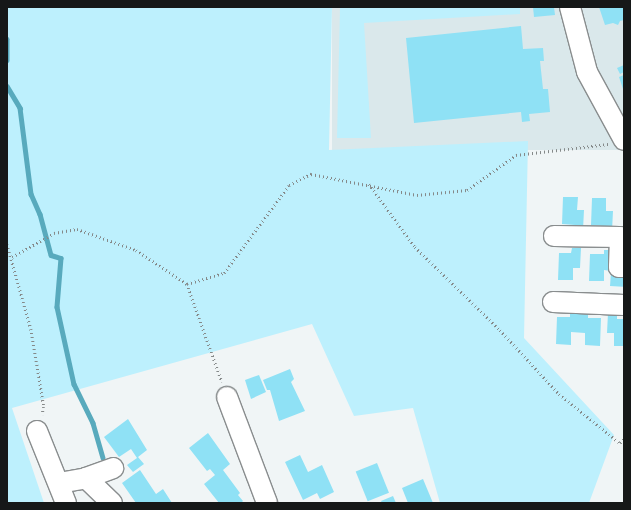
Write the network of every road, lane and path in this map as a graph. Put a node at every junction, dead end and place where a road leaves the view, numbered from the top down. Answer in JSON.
{"nodes":[{"id":1,"x":570,"y":7,"type":"edge"},
{"id":2,"x":620,"y":142,"type":"edge"},
{"id":3,"x":369,"y":184,"type":"junction"},
{"id":4,"x":554,"y":236,"type":"dead end"},
{"id":5,"x":7,"y":244,"type":"edge"},
{"id":6,"x":12,"y":257,"type":"junction"},
{"id":7,"x":624,"y":267,"type":"edge"},
{"id":8,"x":187,"y":284,"type":"junction"},
{"id":9,"x":553,"y":302,"type":"dead end"},
{"id":10,"x":624,"y":305,"type":"edge"},
{"id":11,"x":227,"y":397,"type":"joint"},
{"id":12,"x":37,"y":431,"type":"joint"},
{"id":13,"x":624,"y":438,"type":"edge"},
{"id":14,"x":113,"y":468,"type":"dead end"},
{"id":15,"x":86,"y":478,"type":"junction"},
{"id":16,"x":59,"y":483,"type":"junction"},
{"id":17,"x":66,"y":503,"type":"edge"},
{"id":18,"x":112,"y":503,"type":"edge"},
{"id":19,"x":267,"y":503,"type":"edge"}],
"edges":[{"from":1,"to":2,"type":"street"},
{"from":2,"to":3,"type":"path"},
{"from":3,"to":8,"type":"path"},
{"from":3,"to":13,"type":"path"},
{"from":4,"to":7,"type":"street"},
{"from":5,"to":6,"type":"path"},
{"from":6,"to":8,"type":"path"},
{"from":6,"to":12,"type":"path"},
{"from":8,"to":11,"type":"path"},
{"from":9,"to":10,"type":"street"},
{"from":11,"to":19,"type":"street"},
{"from":12,"to":16,"type":"street"},
{"from":14,"to":15,"type":"street"},
{"from":15,"to":16,"type":"street"},
{"from":15,"to":18,"type":"street"},
{"from":16,"to":17,"type":"street"}]}
